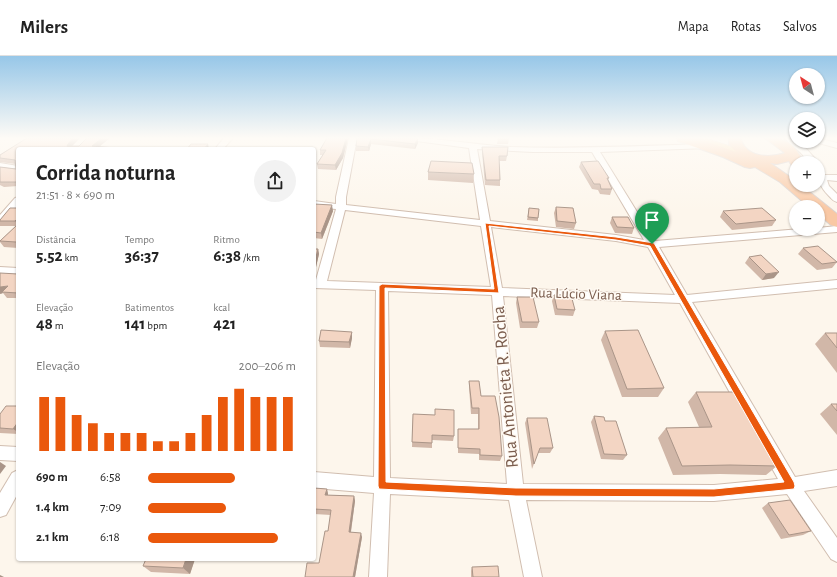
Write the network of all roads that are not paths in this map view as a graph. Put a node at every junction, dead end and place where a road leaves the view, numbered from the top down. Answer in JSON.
{"nodes":[{"id":1,"x":347,"y":162,"type":"edge"},
{"id":2,"x":476,"y":162,"type":"edge"},
{"id":3,"x":602,"y":162,"type":"edge"},
{"id":4,"x":746,"y":162,"type":"edge"},
{"id":5,"x":758,"y":162,"type":"edge"},
{"id":6,"x":0,"y":166,"type":"edge"},
{"id":7,"x":16,"y":169,"type":"edge"},
{"id":8,"x":825,"y":174,"type":"edge"},
{"id":9,"x":837,"y":178,"type":"edge"},
{"id":10,"x":789,"y":180,"type":"edge"},
{"id":11,"x":789,"y":181,"type":"edge"},
{"id":12,"x":825,"y":187,"type":"edge"},
{"id":13,"x":807,"y":192,"type":"edge"},
{"id":14,"x":837,"y":199,"type":"edge"},
{"id":15,"x":16,"y":202,"type":"edge"},
{"id":16,"x":316,"y":204,"type":"edge"},
{"id":17,"x":341,"y":208,"type":"junction"},
{"id":18,"x":0,"y":221,"type":"edge"},
{"id":19,"x":836,"y":223,"type":"edge"},
{"id":20,"x":486,"y":224,"type":"junction"},
{"id":21,"x":652,"y":244,"type":"junction"},
{"id":22,"x":0,"y":271,"type":"edge"},
{"id":23,"x":16,"y":272,"type":"edge"},
{"id":24,"x":318,"y":284,"type":"edge"},
{"id":25,"x":837,"y":284,"type":"edge"},
{"id":26,"x":382,"y":286,"type":"junction"},
{"id":27,"x":497,"y":291,"type":"junction"},
{"id":28,"x":684,"y":298,"type":"junction"},
{"id":29,"x":0,"y":453,"type":"edge"},
{"id":30,"x":16,"y":454,"type":"edge"},
{"id":31,"x":837,"y":478,"type":"edge"},
{"id":32,"x":316,"y":480,"type":"edge"},
{"id":33,"x":16,"y":481,"type":"edge"},
{"id":34,"x":382,"y":486,"type":"junction"},
{"id":35,"x":790,"y":486,"type":"junction"},
{"id":36,"x":516,"y":492,"type":"junction"},
{"id":37,"x":0,"y":509,"type":"edge"},
{"id":38,"x":837,"y":553,"type":"edge"},
{"id":39,"x":378,"y":577,"type":"edge"},
{"id":40,"x":533,"y":577,"type":"edge"}],
"edges":[{"from":1,"to":17,"type":"street"},
{"from":2,"to":20,"type":"street","name":"Rua Antonieta R. Rocha"},
{"from":3,"to":21,"type":"street"},
{"from":4,"to":11,"type":"highway"},
{"from":5,"to":10,"type":"highway"},
{"from":6,"to":7,"type":"street"},
{"from":8,"to":9,"type":"street"},
{"from":12,"to":14,"type":"street"},
{"from":13,"to":19,"type":"highway"},
{"from":15,"to":18,"type":"street"},
{"from":16,"to":17,"type":"street"},
{"from":17,"to":20,"type":"street"},
{"from":17,"to":24,"type":"street"},
{"from":19,"to":21,"type":"street"},
{"from":20,"to":21,"type":"street"},
{"from":20,"to":27,"type":"street","name":"Rua Antonieta R. Rocha"},
{"from":21,"to":28,"type":"street"},
{"from":22,"to":23,"type":"street"},
{"from":24,"to":26,"type":"street","name":"Rua Lúcio Viana"},
{"from":25,"to":28,"type":"street","name":"Rua Lúcio Viana"},
{"from":26,"to":27,"type":"street","name":"Rua Lúcio Viana"},
{"from":26,"to":34,"type":"street"},
{"from":27,"to":28,"type":"street","name":"Rua Lúcio Viana"},
{"from":27,"to":36,"type":"street","name":"Rua Antonieta R. Rocha"},
{"from":28,"to":35,"type":"street"},
{"from":29,"to":30,"type":"street"},
{"from":31,"to":35,"type":"street"},
{"from":32,"to":34,"type":"street"},
{"from":33,"to":37,"type":"street"},
{"from":34,"to":36,"type":"street"},
{"from":34,"to":39,"type":"street"},
{"from":35,"to":36,"type":"street"},
{"from":35,"to":38,"type":"street"},
{"from":36,"to":40,"type":"street","name":"Rua Antonieta R. Rocha"}]}
